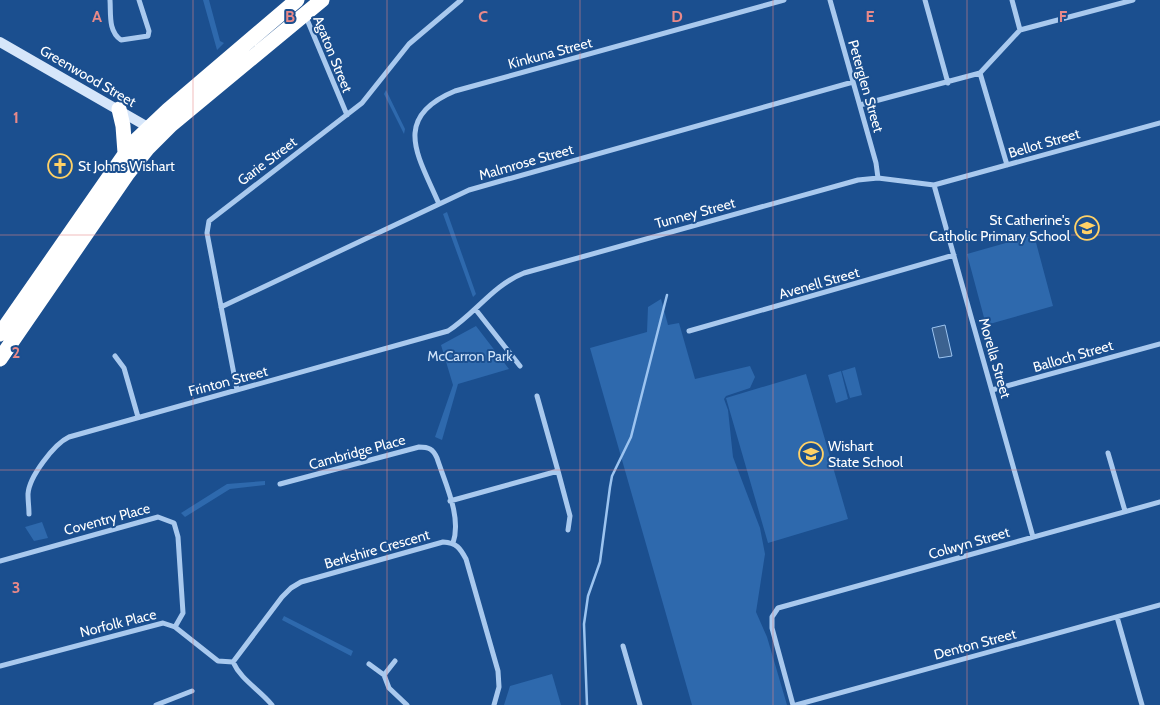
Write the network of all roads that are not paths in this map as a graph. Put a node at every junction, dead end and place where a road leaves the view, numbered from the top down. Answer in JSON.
{"nodes":[{"id":1,"x":110,"y":0,"type":"edge"},
{"id":2,"x":139,"y":0,"type":"edge"},
{"id":3,"x":298,"y":0,"type":"edge"},
{"id":4,"x":322,"y":0,"type":"edge"},
{"id":5,"x":461,"y":0,"type":"edge"},
{"id":6,"x":784,"y":0,"type":"edge"},
{"id":7,"x":830,"y":0,"type":"edge"},
{"id":8,"x":925,"y":0,"type":"edge"},
{"id":9,"x":1012,"y":0,"type":"edge"},
{"id":10,"x":1133,"y":0,"type":"edge"},
{"id":11,"x":305,"y":14,"type":"junction"},
{"id":12,"x":1020,"y":30,"type":"junction"},
{"id":13,"x":0,"y":42,"type":"edge"},
{"id":14,"x":980,"y":73,"type":"junction"},
{"id":15,"x":853,"y":82,"type":"junction"},
{"id":16,"x":948,"y":83,"type":"junction"},
{"id":17,"x":860,"y":105,"type":"junction"},
{"id":18,"x":119,"y":109,"type":"junction"},
{"id":19,"x":347,"y":115,"type":"junction"},
{"id":20,"x":1160,"y":122,"type":"edge"},
{"id":21,"x":155,"y":131,"type":"junction"},
{"id":22,"x":125,"y":153,"type":"junction"},
{"id":23,"x":1007,"y":165,"type":"junction"},
{"id":24,"x":878,"y":178,"type":"junction"},
{"id":25,"x":934,"y":185,"type":"junction"},
{"id":26,"x":439,"y":204,"type":"junction"},
{"id":27,"x":954,"y":255,"type":"junction"},
{"id":28,"x":221,"y":307,"type":"junction"},
{"id":29,"x":476,"y":310,"type":"junction"},
{"id":30,"x":689,"y":331,"type":"dead end"},
{"id":31,"x":0,"y":334,"type":"edge"},
{"id":32,"x":1160,"y":344,"type":"edge"},
{"id":33,"x":115,"y":356,"type":"dead end"},
{"id":34,"x":0,"y":360,"type":"edge"},
{"id":35,"x":520,"y":366,"type":"dead end"},
{"id":36,"x":237,"y":390,"type":"junction"},
{"id":37,"x":992,"y":390,"type":"junction"},
{"id":38,"x":537,"y":396,"type":"dead end"},
{"id":39,"x":138,"y":417,"type":"junction"},
{"id":40,"x":1108,"y":453,"type":"dead end"},
{"id":41,"x":558,"y":470,"type":"junction"},
{"id":42,"x":280,"y":484,"type":"dead end"},
{"id":43,"x":450,"y":501,"type":"junction"},
{"id":44,"x":1160,"y":502,"type":"edge"},
{"id":45,"x":1125,"y":511,"type":"junction"},
{"id":46,"x":30,"y":514,"type":"dead end"},
{"id":47,"x":568,"y":530,"type":"dead end"},
{"id":48,"x":1033,"y":537,"type":"junction"},
{"id":49,"x":453,"y":543,"type":"junction"},
{"id":50,"x":0,"y":561,"type":"edge"},
{"id":51,"x":1160,"y":605,"type":"edge"},
{"id":52,"x":1117,"y":617,"type":"junction"},
{"id":53,"x":175,"y":627,"type":"junction"},
{"id":54,"x":623,"y":646,"type":"dead end"},
{"id":55,"x":233,"y":662,"type":"junction"},
{"id":56,"x":395,"y":662,"type":"dead end"},
{"id":57,"x":369,"y":664,"type":"dead end"},
{"id":58,"x":0,"y":666,"type":"edge"},
{"id":59,"x":384,"y":675,"type":"junction"},
{"id":60,"x":192,"y":691,"type":"dead end"},
{"id":61,"x":165,"y":704,"type":"edge"},
{"id":62,"x":156,"y":705,"type":"edge"},
{"id":63,"x":272,"y":705,"type":"edge"},
{"id":64,"x":407,"y":705,"type":"edge"},
{"id":65,"x":494,"y":705,"type":"edge"},
{"id":66,"x":640,"y":705,"type":"edge"},
{"id":67,"x":795,"y":705,"type":"edge"},
{"id":68,"x":1142,"y":705,"type":"edge"}],
"edges":[{"from":1,"to":2,"type":"street"},
{"from":3,"to":11,"type":"street","name":"Agaton Street"},
{"from":3,"to":21,"type":"highway"},
{"from":4,"to":11,"type":"highway"},
{"from":5,"to":19,"type":"street","name":"Garie Street"},
{"from":6,"to":26,"type":"street","name":"Kinkuna Street"},
{"from":7,"to":15,"type":"street","name":"Peterglen Street"},
{"from":8,"to":16,"type":"street"},
{"from":9,"to":12,"type":"street"},
{"from":10,"to":12,"type":"street"},
{"from":11,"to":19,"type":"street","name":"Agaton Street"},
{"from":11,"to":21,"type":"highway"},
{"from":12,"to":14,"type":"street"},
{"from":13,"to":18,"type":"street","name":"Greenwood Street"},
{"from":14,"to":16,"type":"street"},
{"from":14,"to":23,"type":"street"},
{"from":15,"to":17,"type":"street","name":"Peterglen Street"},
{"from":15,"to":26,"type":"street","name":"Malmrose Street"},
{"from":16,"to":17,"type":"street"},
{"from":17,"to":24,"type":"street","name":"Peterglen Street"},
{"from":18,"to":21,"type":"street","name":"Greenwood Street"},
{"from":18,"to":22,"type":"highway"},
{"from":19,"to":28,"type":"street","name":"Garie Street"},
{"from":20,"to":23,"type":"street","name":"Bellot Street"},
{"from":21,"to":22,"type":"highway"},
{"from":21,"to":34,"type":"highway"},
{"from":22,"to":31,"type":"highway"},
{"from":23,"to":25,"type":"street","name":"Bellot Street"},
{"from":24,"to":25,"type":"street","name":"Tunney Street"},
{"from":24,"to":29,"type":"street","name":"Tunney Street"},
{"from":25,"to":27,"type":"street","name":"Morella Street"},
{"from":26,"to":28,"type":"street","name":"Malmrose Street"},
{"from":27,"to":30,"type":"street","name":"Avenell Street"},
{"from":27,"to":37,"type":"street","name":"Morella Street"},
{"from":28,"to":36,"type":"street","name":"Garie Street"},
{"from":29,"to":35,"type":"street"},
{"from":29,"to":36,"type":"street","name":"Frinton Street"},
{"from":32,"to":37,"type":"street","name":"Balloch Street"},
{"from":33,"to":39,"type":"street"},
{"from":36,"to":39,"type":"street","name":"Frinton Street"},
{"from":37,"to":48,"type":"street","name":"Morella Street"},
{"from":38,"to":41,"type":"street"},
{"from":39,"to":46,"type":"street","name":"Frinton Street"},
{"from":40,"to":45,"type":"street"},
{"from":41,"to":43,"type":"street"},
{"from":41,"to":47,"type":"street"},
{"from":42,"to":43,"type":"street","name":"Cambridge Place"},
{"from":43,"to":49,"type":"street","name":"Cambridge Place"},
{"from":44,"to":45,"type":"street","name":"Colwyn Street"},
{"from":45,"to":48,"type":"street","name":"Colwyn Street"},
{"from":48,"to":67,"type":"street","name":"Colwyn Street"},
{"from":49,"to":55,"type":"street","name":"Berkshire Crescent"},
{"from":49,"to":65,"type":"street"},
{"from":50,"to":53,"type":"street","name":"Coventry Place"},
{"from":51,"to":52,"type":"street","name":"Denton Street"},
{"from":52,"to":67,"type":"street","name":"Denton Street"},
{"from":52,"to":68,"type":"street"},
{"from":53,"to":55,"type":"street","name":"Norfolk Place"},
{"from":53,"to":58,"type":"street","name":"Norfolk Place"},
{"from":54,"to":66,"type":"street"},
{"from":55,"to":63,"type":"street"},
{"from":56,"to":59,"type":"street"},
{"from":57,"to":59,"type":"street"},
{"from":59,"to":64,"type":"street"},
{"from":60,"to":61,"type":"street"},
{"from":61,"to":62,"type":"street"}]}
